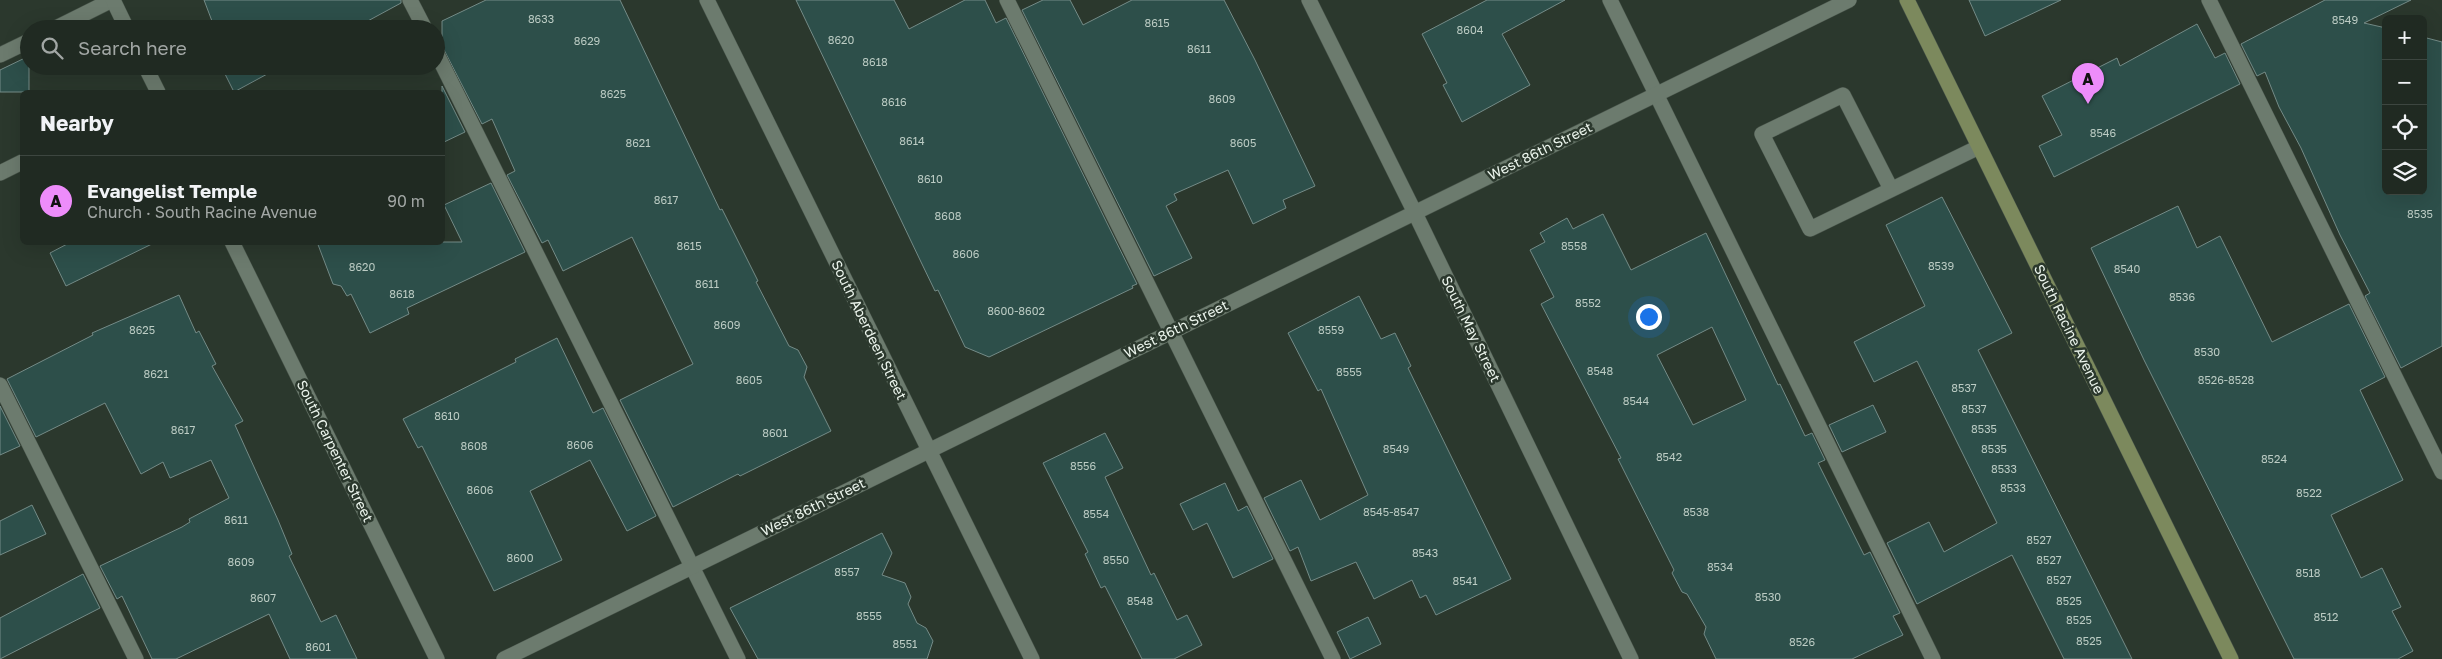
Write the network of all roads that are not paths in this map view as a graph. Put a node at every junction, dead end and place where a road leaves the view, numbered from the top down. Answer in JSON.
{"nodes":[{"id":1,"x":112,"y":0,"type":"edge"},
{"id":2,"x":410,"y":0,"type":"edge"},
{"id":3,"x":707,"y":0,"type":"edge"},
{"id":4,"x":1007,"y":0,"type":"edge"},
{"id":5,"x":1309,"y":0,"type":"edge"},
{"id":6,"x":1610,"y":0,"type":"edge"},
{"id":7,"x":1849,"y":0,"type":"edge"},
{"id":8,"x":1907,"y":0,"type":"edge"},
{"id":9,"x":2209,"y":0,"type":"edge"},
{"id":10,"x":72,"y":20,"type":"edge"},
{"id":11,"x":122,"y":20,"type":"edge"},
{"id":12,"x":420,"y":20,"type":"edge"},
{"id":13,"x":20,"y":46,"type":"edge"},
{"id":14,"x":0,"y":56,"type":"edge"},
{"id":15,"x":445,"y":70,"type":"edge"},
{"id":16,"x":150,"y":75,"type":"edge"},
{"id":17,"x":157,"y":90,"type":"edge"},
{"id":18,"x":1657,"y":94,"type":"junction"},
{"id":19,"x":1979,"y":147,"type":"junction"},
{"id":20,"x":20,"y":163,"type":"edge"},
{"id":21,"x":0,"y":173,"type":"edge"},
{"id":22,"x":1891,"y":189,"type":"junction"},
{"id":23,"x":1415,"y":212,"type":"junction"},
{"id":24,"x":233,"y":245,"type":"edge"},
{"id":25,"x":1172,"y":331,"type":"junction"},
{"id":26,"x":0,"y":385,"type":"edge"},
{"id":27,"x":929,"y":450,"type":"junction"},
{"id":28,"x":2442,"y":472,"type":"edge"},
{"id":29,"x":693,"y":566,"type":"junction"},
{"id":30,"x":136,"y":659,"type":"edge"},
{"id":31,"x":437,"y":659,"type":"edge"},
{"id":32,"x":504,"y":659,"type":"edge"},
{"id":33,"x":738,"y":659,"type":"edge"},
{"id":34,"x":1032,"y":659,"type":"edge"},
{"id":35,"x":1333,"y":659,"type":"edge"},
{"id":36,"x":1631,"y":659,"type":"edge"},
{"id":37,"x":1933,"y":659,"type":"edge"},
{"id":38,"x":2231,"y":659,"type":"edge"}],
"edges":[{"from":1,"to":10,"type":"street"},
{"from":1,"to":11,"type":"street"},
{"from":2,"to":12,"type":"street"},
{"from":3,"to":27,"type":"street","name":"South Aberdeen Street"},
{"from":4,"to":25,"type":"street"},
{"from":5,"to":23,"type":"street","name":"South May Street"},
{"from":6,"to":18,"type":"street"},
{"from":7,"to":18,"type":"street","name":"West 86th Street"},
{"from":8,"to":19,"type":"street","name":"South Racine Avenue"},
{"from":9,"to":28,"type":"street"},
{"from":13,"to":14,"type":"street"},
{"from":15,"to":29,"type":"street"},
{"from":16,"to":17,"type":"street"},
{"from":18,"to":23,"type":"street","name":"West 86th Street"},
{"from":18,"to":37,"type":"street"},
{"from":19,"to":22,"type":"street"},
{"from":19,"to":38,"type":"street","name":"South Racine Avenue"},
{"from":20,"to":21,"type":"street"},
{"from":22,"to":22,"type":"street"},
{"from":23,"to":25,"type":"street","name":"West 86th Street"},
{"from":23,"to":36,"type":"street","name":"South May Street"},
{"from":24,"to":31,"type":"street","name":"South Carpenter Street"},
{"from":25,"to":27,"type":"street","name":"West 86th Street"},
{"from":25,"to":35,"type":"street"},
{"from":26,"to":30,"type":"street"},
{"from":27,"to":29,"type":"street","name":"West 86th Street"},
{"from":27,"to":34,"type":"street","name":"South Aberdeen Street"},
{"from":29,"to":32,"type":"street","name":"West 86th Street"},
{"from":29,"to":33,"type":"street"}]}
